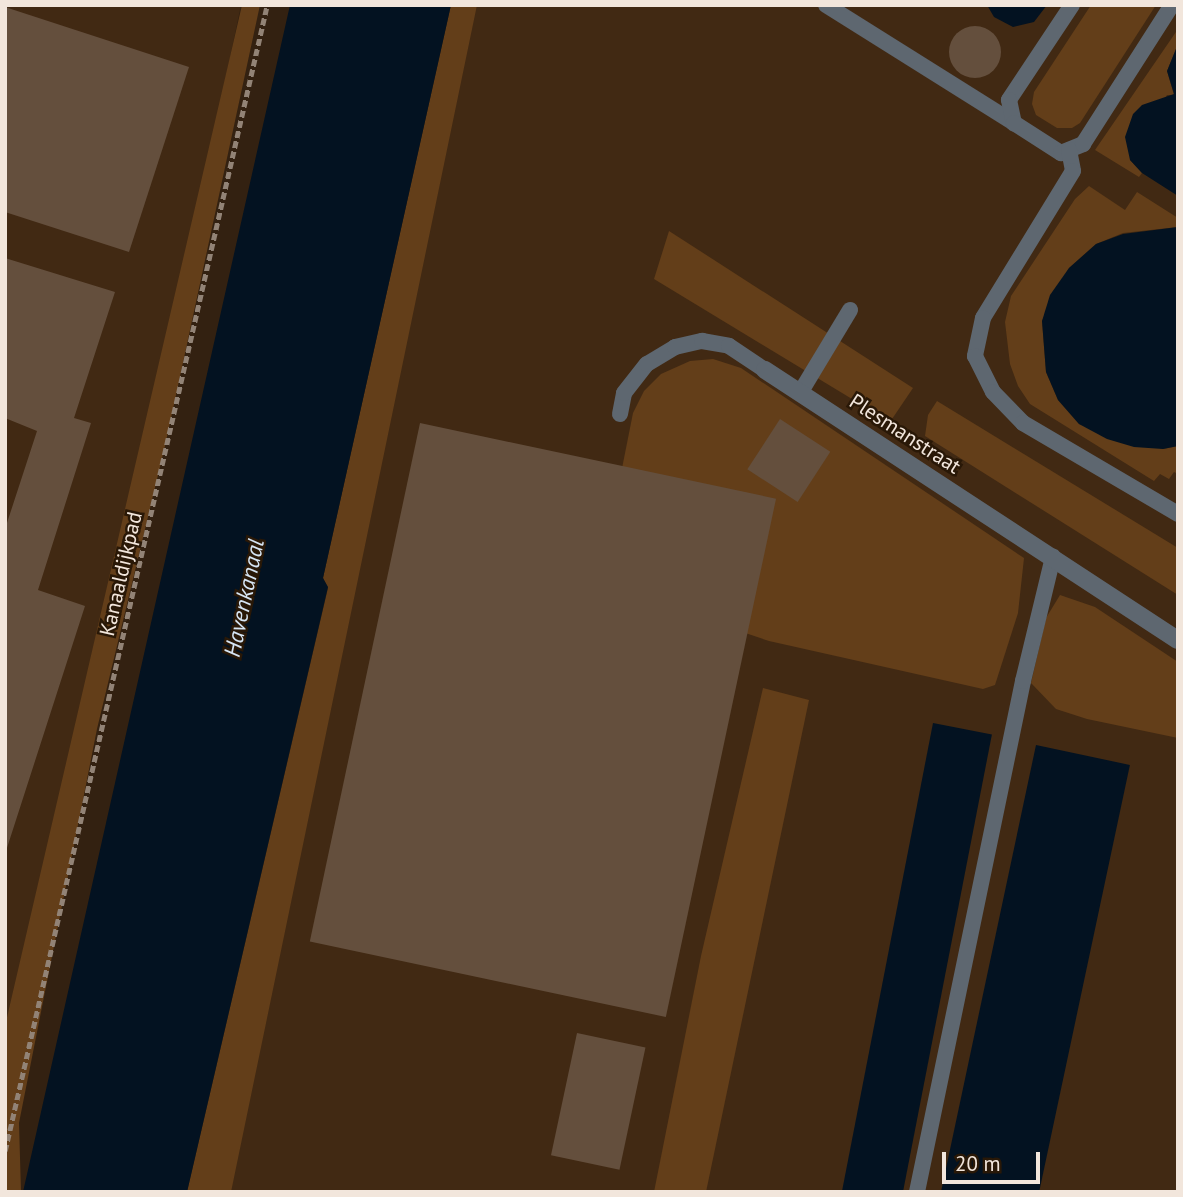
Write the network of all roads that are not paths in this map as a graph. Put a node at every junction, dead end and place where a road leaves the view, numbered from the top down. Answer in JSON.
{"nodes":[{"id":1,"x":826,"y":5,"type":"edge"},
{"id":2,"x":1072,"y":5,"type":"edge"},
{"id":3,"x":1172,"y":5,"type":"edge"},
{"id":4,"x":1014,"y":123,"type":"junction"},
{"id":5,"x":1069,"y":150,"type":"junction"},
{"id":6,"x":850,"y":310,"type":"dead end"},
{"id":7,"x":765,"y":370,"type":"joint"},
{"id":8,"x":800,"y":393,"type":"junction"},
{"id":9,"x":620,"y":414,"type":"dead end"},
{"id":10,"x":1178,"y":514,"type":"edge"},
{"id":11,"x":1053,"y":557,"type":"junction"},
{"id":12,"x":1178,"y":640,"type":"edge"},
{"id":13,"x":917,"y":1192,"type":"edge"}],
"edges":[{"from":1,"to":4,"type":"lane"},
{"from":2,"to":4,"type":"lane"},
{"from":3,"to":5,"type":"lane"},
{"from":4,"to":5,"type":"lane"},
{"from":5,"to":10,"type":"lane"},
{"from":6,"to":8,"type":"lane"},
{"from":7,"to":8,"type":"street","name":"Plesmanstraat"},
{"from":7,"to":9,"type":"lane","name":"Plesmanstraat"},
{"from":8,"to":11,"type":"street","name":"Plesmanstraat"},
{"from":11,"to":12,"type":"street","name":"Plesmanstraat"},
{"from":11,"to":13,"type":"lane"}]}
